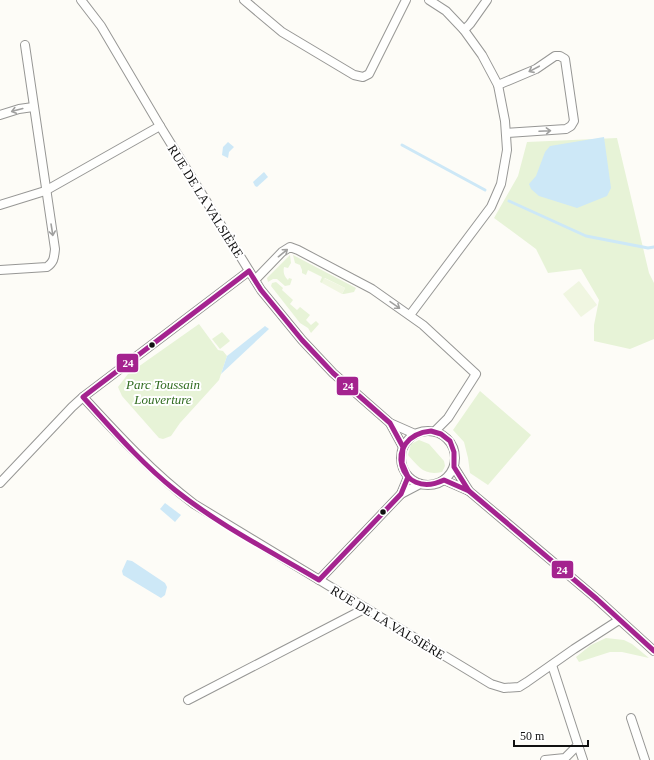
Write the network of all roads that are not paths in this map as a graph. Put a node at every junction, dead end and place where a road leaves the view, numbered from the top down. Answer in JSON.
{"nodes":[{"id":1,"x":81,"y":0,"type":"edge"},
{"id":2,"x":244,"y":0,"type":"edge"},
{"id":3,"x":406,"y":0,"type":"edge"},
{"id":4,"x":429,"y":0,"type":"edge"},
{"id":5,"x":487,"y":0,"type":"edge"},
{"id":6,"x":464,"y":30,"type":"junction"},
{"id":7,"x":25,"y":45,"type":"dead end"},
{"id":8,"x":498,"y":85,"type":"junction"},
{"id":9,"x":34,"y":106,"type":"junction"},
{"id":10,"x":0,"y":115,"type":"edge"},
{"id":11,"x":160,"y":126,"type":"junction"},
{"id":12,"x":506,"y":133,"type":"junction"},
{"id":13,"x":46,"y":191,"type":"junction"},
{"id":14,"x":0,"y":205,"type":"edge"},
{"id":15,"x":0,"y":270,"type":"edge"},
{"id":16,"x":249,"y":271,"type":"junction"},
{"id":17,"x":255,"y":280,"type":"junction"},
{"id":18,"x":410,"y":316,"type":"junction"},
{"id":19,"x":83,"y":397,"type":"junction"},
{"id":20,"x":448,"y":418,"type":"junction"},
{"id":21,"x":390,"y":423,"type":"junction"},
{"id":22,"x":435,"y":431,"type":"junction"},
{"id":23,"x":415,"y":434,"type":"junction"},
{"id":24,"x":446,"y":437,"type":"junction"},
{"id":25,"x":403,"y":447,"type":"junction"},
{"id":26,"x":454,"y":468,"type":"junction"},
{"id":27,"x":408,"y":477,"type":"junction"},
{"id":28,"x":444,"y":480,"type":"junction"},
{"id":29,"x":0,"y":484,"type":"edge"},
{"id":30,"x":420,"y":484,"type":"junction"},
{"id":31,"x":469,"y":491,"type":"junction"},
{"id":32,"x":401,"y":494,"type":"junction"},
{"id":33,"x":320,"y":580,"type":"junction"},
{"id":34,"x":366,"y":608,"type":"junction"},
{"id":35,"x":619,"y":620,"type":"junction"},
{"id":36,"x":654,"y":652,"type":"edge"},
{"id":37,"x":552,"y":665,"type":"junction"},
{"id":38,"x":188,"y":700,"type":"dead end"},
{"id":39,"x":631,"y":718,"type":"dead end"},
{"id":40,"x":578,"y":745,"type":"junction"},
{"id":41,"x":583,"y":758,"type":"edge"},
{"id":42,"x":545,"y":760,"type":"edge"},
{"id":43,"x":645,"y":760,"type":"edge"}],
"edges":[{"from":1,"to":11,"type":"street","name":"RUE DE LA VALSIÈRE"},
{"from":2,"to":3,"type":"street"},
{"from":4,"to":6,"type":"street"},
{"from":5,"to":6,"type":"street"},
{"from":6,"to":8,"type":"street"},
{"from":7,"to":9,"type":"street"},
{"from":8,"to":12,"type":"street"},
{"from":12,"to":8,"type":"street","one_way":true},
{"from":9,"to":10,"type":"street","one_way":true},
{"from":9,"to":13,"type":"street"},
{"from":11,"to":13,"type":"street"},
{"from":11,"to":16,"type":"street","name":"RUE DE LA VALSIÈRE"},
{"from":12,"to":18,"type":"street"},
{"from":13,"to":14,"type":"street"},
{"from":13,"to":15,"type":"street","one_way":true},
{"from":16,"to":17,"type":"street"},
{"from":16,"to":19,"type":"street","name":"RUE DE LA VALSIÈRE"},
{"from":17,"to":18,"type":"street","one_way":true},
{"from":17,"to":21,"type":"street"},
{"from":18,"to":20,"type":"street"},
{"from":19,"to":29,"type":"street"},
{"from":19,"to":33,"type":"street","name":"RUE DE LA VALSIÈRE"},
{"from":20,"to":22,"type":"street"},
{"from":20,"to":24,"type":"street"},
{"from":21,"to":23,"type":"street"},
{"from":21,"to":25,"type":"street"},
{"from":22,"to":23,"type":"street"},
{"from":22,"to":24,"type":"street"},
{"from":23,"to":25,"type":"street"},
{"from":24,"to":26,"type":"street"},
{"from":25,"to":27,"type":"street"},
{"from":26,"to":28,"type":"street"},
{"from":26,"to":31,"type":"street"},
{"from":27,"to":30,"type":"street"},
{"from":27,"to":32,"type":"street"},
{"from":28,"to":30,"type":"street"},
{"from":28,"to":31,"type":"street"},
{"from":30,"to":32,"type":"street"},
{"from":31,"to":35,"type":"street"},
{"from":32,"to":33,"type":"street"},
{"from":33,"to":34,"type":"street","name":"RUE DE LA VALSIÈRE"},
{"from":34,"to":37,"type":"street","name":"RUE DE LA VALSIÈRE"},
{"from":34,"to":38,"type":"street"},
{"from":35,"to":36,"type":"street"},
{"from":35,"to":37,"type":"street","name":"RUE DE LA VALSIÈRE"},
{"from":37,"to":40,"type":"street"},
{"from":39,"to":43,"type":"street"},
{"from":40,"to":41,"type":"street"},
{"from":40,"to":42,"type":"street"}]}
